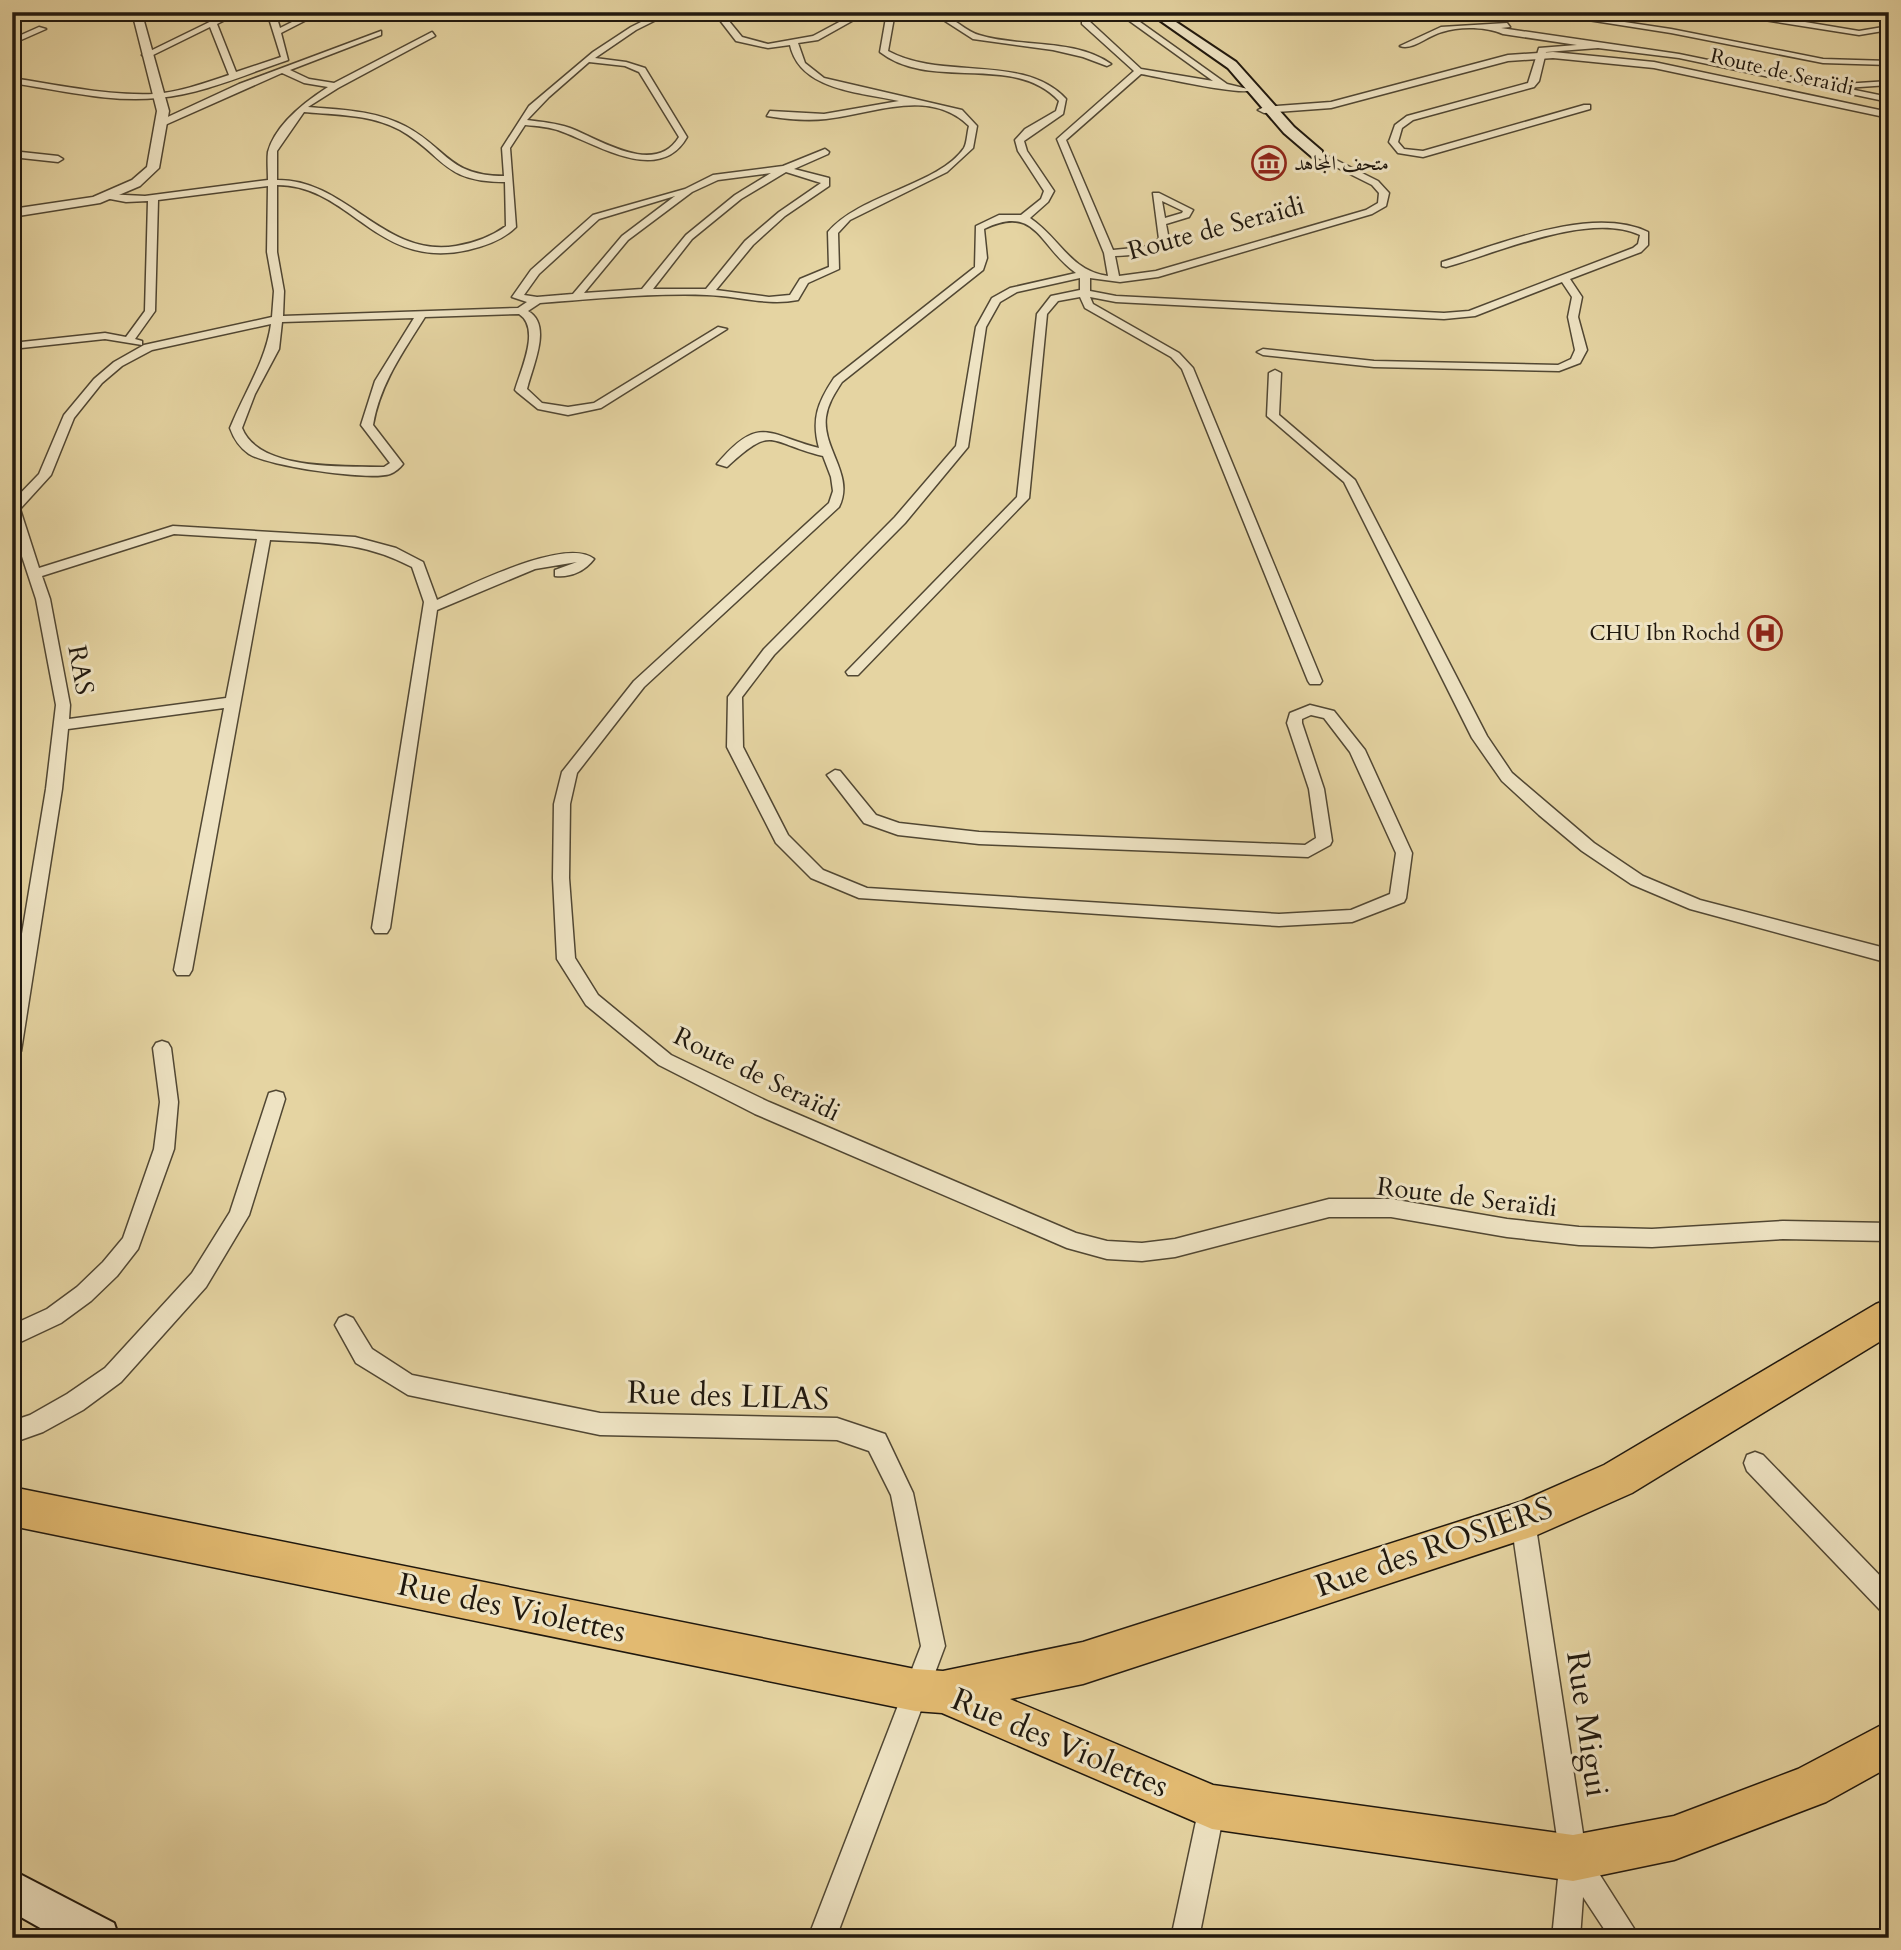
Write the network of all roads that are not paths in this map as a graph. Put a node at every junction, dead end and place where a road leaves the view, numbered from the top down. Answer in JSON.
{"nodes":[{"id":1,"x":237,"y":12,"type":"edge"},
{"id":2,"x":271,"y":12,"type":"edge"},
{"id":3,"x":318,"y":12,"type":"edge"},
{"id":4,"x":668,"y":12,"type":"edge"},
{"id":5,"x":690,"y":12,"type":"edge"},
{"id":6,"x":864,"y":12,"type":"edge"},
{"id":7,"x":891,"y":12,"type":"edge"},
{"id":8,"x":935,"y":12,"type":"edge"},
{"id":9,"x":1121,"y":12,"type":"edge"},
{"id":10,"x":1153,"y":12,"type":"edge"},
{"id":11,"x":1284,"y":12,"type":"edge"},
{"id":12,"x":1318,"y":12,"type":"edge"},
{"id":13,"x":1541,"y":12,"type":"edge"},
{"id":14,"x":1695,"y":12,"type":"edge"},
{"id":15,"x":138,"y":13,"type":"edge"},
{"id":16,"x":1733,"y":13,"type":"edge"},
{"id":17,"x":1085,"y":22,"type":"dead end"},
{"id":18,"x":213,"y":24,"type":"junction"},
{"id":19,"x":1541,"y":27,"type":"dead end"},
{"id":20,"x":1496,"y":28,"type":"junction"},
{"id":21,"x":1889,"y":28,"type":"edge"},
{"id":22,"x":42,"y":29,"type":"dead end"},
{"id":23,"x":1595,"y":30,"type":"dead end"},
{"id":24,"x":1671,"y":31,"type":"junction"},
{"id":25,"x":277,"y":32,"type":"junction"},
{"id":26,"x":378,"y":33,"type":"dead end"},
{"id":27,"x":432,"y":34,"type":"dead end"},
{"id":28,"x":12,"y":42,"type":"edge"},
{"id":29,"x":794,"y":43,"type":"junction"},
{"id":30,"x":1600,"y":45,"type":"junction"},
{"id":31,"x":1404,"y":46,"type":"dead end"},
{"id":32,"x":146,"y":55,"type":"junction"},
{"id":33,"x":1540,"y":55,"type":"junction"},
{"id":34,"x":589,"y":60,"type":"junction"},
{"id":35,"x":1225,"y":61,"type":"junction"},
{"id":36,"x":1889,"y":62,"type":"edge"},
{"id":37,"x":1107,"y":64,"type":"dead end"},
{"id":38,"x":282,"y":70,"type":"junction"},
{"id":39,"x":1138,"y":71,"type":"junction"},
{"id":40,"x":233,"y":75,"type":"junction"},
{"id":41,"x":12,"y":80,"type":"edge"},
{"id":42,"x":1889,"y":83,"type":"edge"},
{"id":43,"x":335,"y":86,"type":"junction"},
{"id":44,"x":1226,"y":87,"type":"junction"},
{"id":45,"x":1833,"y":89,"type":"junction"},
{"id":46,"x":1248,"y":90,"type":"junction"},
{"id":47,"x":159,"y":96,"type":"junction"},
{"id":48,"x":1889,"y":100,"type":"edge"},
{"id":49,"x":912,"y":101,"type":"junction"},
{"id":50,"x":1587,"y":107,"type":"dead end"},
{"id":51,"x":301,"y":110,"type":"junction"},
{"id":52,"x":1269,"y":112,"type":"junction"},
{"id":53,"x":770,"y":114,"type":"dead end"},
{"id":54,"x":1889,"y":115,"type":"edge"},
{"id":55,"x":523,"y":122,"type":"junction"},
{"id":56,"x":162,"y":123,"type":"junction"},
{"id":57,"x":825,"y":152,"type":"dead end"},
{"id":58,"x":12,"y":154,"type":"edge"},
{"id":59,"x":1317,"y":154,"type":"joint"},
{"id":60,"x":58,"y":159,"type":"dead end"},
{"id":61,"x":785,"y":169,"type":"junction"},
{"id":62,"x":508,"y":179,"type":"junction"},
{"id":63,"x":271,"y":183,"type":"junction"},
{"id":64,"x":689,"y":190,"type":"junction"},
{"id":65,"x":108,"y":196,"type":"junction"},
{"id":66,"x":153,"y":197,"type":"junction"},
{"id":67,"x":12,"y":213,"type":"edge"},
{"id":68,"x":1024,"y":218,"type":"junction"},
{"id":69,"x":1162,"y":222,"type":"dead end"},
{"id":70,"x":1109,"y":253,"type":"junction"},
{"id":71,"x":1446,"y":264,"type":"dead end"},
{"id":72,"x":1085,"y":274,"type":"junction"},
{"id":73,"x":1114,"y":278,"type":"junction"},
{"id":74,"x":1565,"y":279,"type":"junction"},
{"id":75,"x":645,"y":292,"type":"junction"},
{"id":76,"x":709,"y":292,"type":"junction"},
{"id":77,"x":1085,"y":292,"type":"junction"},
{"id":78,"x":575,"y":298,"type":"junction"},
{"id":79,"x":537,"y":300,"type":"junction"},
{"id":80,"x":521,"y":311,"type":"junction"},
{"id":81,"x":422,"y":314,"type":"junction"},
{"id":82,"x":277,"y":319,"type":"junction"},
{"id":83,"x":722,"y":329,"type":"dead end"},
{"id":84,"x":129,"y":340,"type":"junction"},
{"id":85,"x":12,"y":346,"type":"edge"},
{"id":86,"x":148,"y":347,"type":"junction"},
{"id":87,"x":1264,"y":352,"type":"dead end"},
{"id":88,"x":1275,"y":373,"type":"dead end"},
{"id":89,"x":825,"y":453,"type":"junction"},
{"id":90,"x":723,"y":464,"type":"dead end"},
{"id":91,"x":13,"y":510,"type":"edge"},
{"id":92,"x":264,"y":536,"type":"junction"},
{"id":93,"x":560,"y":573,"type":"dead end"},
{"id":94,"x":35,"y":575,"type":"junction"},
{"id":95,"x":430,"y":608,"type":"junction"},
{"id":96,"x":853,"y":672,"type":"dead end"},
{"id":97,"x":1315,"y":681,"type":"dead end"},
{"id":98,"x":233,"y":702,"type":"junction"},
{"id":99,"x":61,"y":725,"type":"junction"},
{"id":100,"x":835,"y":775,"type":"dead end"},
{"id":101,"x":381,"y":928,"type":"dead end"},
{"id":102,"x":1889,"y":956,"type":"edge"},
{"id":103,"x":183,"y":970,"type":"dead end"},
{"id":104,"x":162,"y":1048,"type":"dead end"},
{"id":105,"x":12,"y":1051,"type":"edge"},
{"id":106,"x":276,"y":1099,"type":"dead end"},
{"id":107,"x":1889,"y":1232,"type":"edge"},
{"id":108,"x":1889,"y":1316,"type":"edge"},
{"id":109,"x":346,"y":1325,"type":"dead end"},
{"id":110,"x":12,"y":1336,"type":"edge"},
{"id":111,"x":12,"y":1432,"type":"edge"},
{"id":112,"x":1755,"y":1463,"type":"dead end"},
{"id":113,"x":12,"y":1506,"type":"edge"},
{"id":114,"x":1523,"y":1521,"type":"junction"},
{"id":115,"x":1889,"y":1603,"type":"edge"},
{"id":116,"x":929,"y":1691,"type":"junction"},
{"id":117,"x":1889,"y":1743,"type":"edge"},
{"id":118,"x":1212,"y":1807,"type":"junction"},
{"id":119,"x":1573,"y":1858,"type":"junction"},
{"id":120,"x":12,"y":1890,"type":"edge"},
{"id":121,"x":99,"y":1938,"type":"edge"},
{"id":122,"x":822,"y":1938,"type":"edge"},
{"id":123,"x":1185,"y":1938,"type":"edge"},
{"id":124,"x":1566,"y":1938,"type":"edge"},
{"id":125,"x":1626,"y":1938,"type":"edge"}],
"edges":[{"from":1,"to":18,"type":"street"},
{"from":2,"to":25,"type":"street"},
{"from":3,"to":25,"type":"street"},
{"from":4,"to":34,"type":"street"},
{"from":5,"to":29,"type":"street"},
{"from":6,"to":29,"type":"street"},
{"from":7,"to":68,"type":"street"},
{"from":8,"to":37,"type":"street"},
{"from":9,"to":44,"type":"street"},
{"from":10,"to":35,"type":"main road","name":"Route de Seraïdi"},
{"from":11,"to":12,"type":"street"},
{"from":13,"to":24,"type":"street"},
{"from":14,"to":16,"type":"street"},
{"from":15,"to":32,"type":"street"},
{"from":16,"to":21,"type":"street"},
{"from":17,"to":39,"type":"street"},
{"from":18,"to":32,"type":"street"},
{"from":18,"to":40,"type":"street"},
{"from":19,"to":20,"type":"street"},
{"from":20,"to":30,"type":"street"},
{"from":20,"to":31,"type":"street"},
{"from":22,"to":28,"type":"street"},
{"from":23,"to":24,"type":"street"},
{"from":24,"to":36,"type":"street"},
{"from":25,"to":40,"type":"street"},
{"from":26,"to":38,"type":"street"},
{"from":27,"to":43,"type":"street"},
{"from":29,"to":49,"type":"street"},
{"from":30,"to":33,"type":"street"},
{"from":30,"to":45,"type":"street"},
{"from":32,"to":47,"type":"street"},
{"from":33,"to":50,"type":"street"},
{"from":33,"to":52,"type":"street","name":"Route de Seraïdi"},
{"from":33,"to":54,"type":"street","name":"Route de Seraïdi"},
{"from":34,"to":55,"type":"street"},
{"from":34,"to":55,"type":"street"},
{"from":35,"to":46,"type":"main road","name":"Route de Seraïdi"},
{"from":35,"to":52,"type":"main road","name":"Route de Seraïdi"},
{"from":38,"to":43,"type":"street"},
{"from":38,"to":56,"type":"street"},
{"from":39,"to":44,"type":"street"},
{"from":39,"to":70,"type":"street"},
{"from":40,"to":47,"type":"street"},
{"from":41,"to":47,"type":"street"},
{"from":42,"to":45,"type":"street"},
{"from":43,"to":51,"type":"street"},
{"from":44,"to":46,"type":"street"},
{"from":45,"to":48,"type":"street"},
{"from":46,"to":52,"type":"main road","name":"Route de Seraïdi"},
{"from":47,"to":56,"type":"street"},
{"from":49,"to":53,"type":"street"},
{"from":49,"to":76,"type":"street"},
{"from":51,"to":62,"type":"street"},
{"from":51,"to":63,"type":"street"},
{"from":52,"to":59,"type":"main road","name":"Route de Seraïdi"},
{"from":55,"to":62,"type":"street"},
{"from":56,"to":65,"type":"street"},
{"from":57,"to":61,"type":"street"},
{"from":58,"to":60,"type":"street"},
{"from":59,"to":73,"type":"street","name":"Route de Seraïdi"},
{"from":61,"to":64,"type":"street"},
{"from":61,"to":75,"type":"street"},
{"from":61,"to":76,"type":"street"},
{"from":62,"to":63,"type":"street"},
{"from":63,"to":66,"type":"street"},
{"from":63,"to":82,"type":"street"},
{"from":64,"to":78,"type":"street"},
{"from":64,"to":79,"type":"street"},
{"from":65,"to":66,"type":"street"},
{"from":65,"to":67,"type":"street"},
{"from":66,"to":84,"type":"street"},
{"from":68,"to":72,"type":"street"},
{"from":68,"to":89,"type":"street","name":"Route de Seraïdi"},
{"from":69,"to":70,"type":"street"},
{"from":70,"to":73,"type":"street"},
{"from":71,"to":74,"type":"street"},
{"from":72,"to":73,"type":"street","name":"Route de Seraïdi"},
{"from":72,"to":77,"type":"street"},
{"from":72,"to":100,"type":"street"},
{"from":74,"to":77,"type":"street"},
{"from":74,"to":87,"type":"street"},
{"from":75,"to":76,"type":"street"},
{"from":75,"to":78,"type":"street"},
{"from":77,"to":96,"type":"street"},
{"from":77,"to":97,"type":"street"},
{"from":78,"to":79,"type":"street"},
{"from":79,"to":80,"type":"street"},
{"from":80,"to":81,"type":"street"},
{"from":80,"to":83,"type":"street"},
{"from":81,"to":82,"type":"street"},
{"from":81,"to":82,"type":"street"},
{"from":82,"to":86,"type":"street"},
{"from":84,"to":85,"type":"street"},
{"from":84,"to":86,"type":"street"},
{"from":86,"to":91,"type":"street"},
{"from":88,"to":102,"type":"street"},
{"from":89,"to":90,"type":"street"},
{"from":89,"to":107,"type":"street","name":"Route de Seraïdi"},
{"from":91,"to":94,"type":"street","name":"RAS"},
{"from":92,"to":94,"type":"street"},
{"from":92,"to":95,"type":"street"},
{"from":92,"to":98,"type":"street"},
{"from":93,"to":95,"type":"street"},
{"from":94,"to":99,"type":"street","name":"RAS"},
{"from":95,"to":101,"type":"street"},
{"from":98,"to":99,"type":"street"},
{"from":98,"to":103,"type":"street"},
{"from":99,"to":105,"type":"street","name":"RAS"},
{"from":104,"to":110,"type":"street"},
{"from":106,"to":111,"type":"street"},
{"from":108,"to":114,"type":"main road","name":"Rue des ROSIERS"},
{"from":109,"to":116,"type":"street","name":"Rue des LILAS"},
{"from":112,"to":115,"type":"street"},
{"from":113,"to":116,"type":"main road","name":"Rue des Violettes"},
{"from":114,"to":116,"type":"main road","name":"Rue des ROSIERS"},
{"from":114,"to":119,"type":"street","name":"Rue Migui"},
{"from":116,"to":118,"type":"main road","name":"Rue des Violettes"},
{"from":116,"to":122,"type":"street","name":"Rue des LILAS"},
{"from":117,"to":119,"type":"main road","name":"Rue des Violettes"},
{"from":118,"to":119,"type":"main road","name":"Rue des Violettes"},
{"from":118,"to":123,"type":"street"},
{"from":119,"to":124,"type":"street","name":"Rue Migui"},
{"from":119,"to":125,"type":"street"},
{"from":120,"to":121,"type":"main road"}]}
